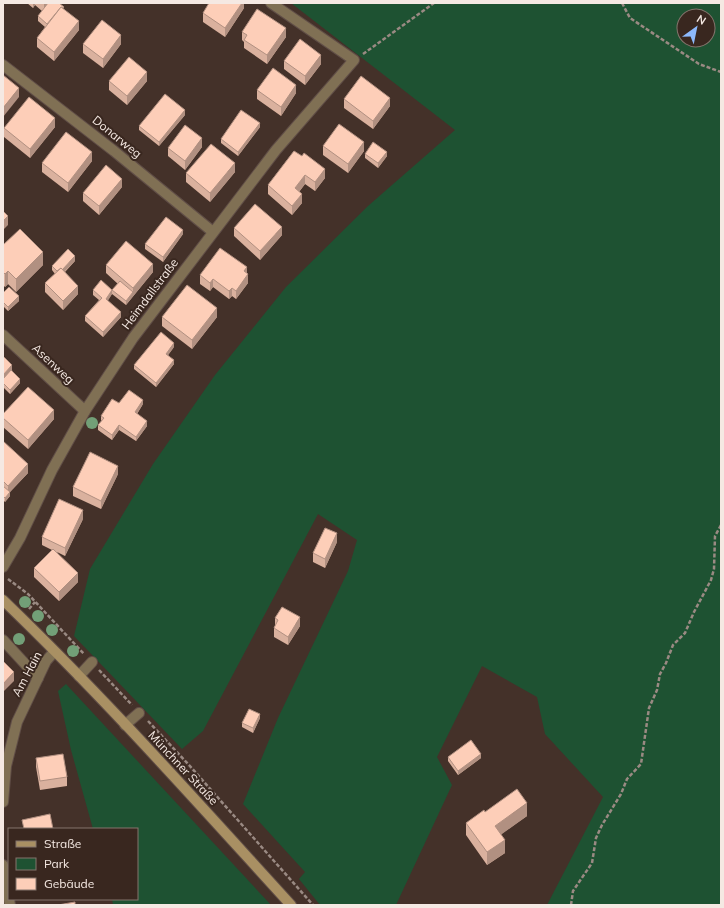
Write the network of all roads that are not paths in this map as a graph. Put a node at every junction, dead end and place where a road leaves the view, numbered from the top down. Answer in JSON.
{"nodes":[{"id":1,"x":271,"y":3,"type":"edge"},
{"id":2,"x":3,"y":65,"type":"edge"},
{"id":3,"x":213,"y":232,"type":"junction"},
{"id":4,"x":3,"y":335,"type":"edge"},
{"id":5,"x":85,"y":411,"type":"junction"},
{"id":6,"x":3,"y":567,"type":"edge"},
{"id":7,"x":3,"y":600,"type":"edge"},
{"id":8,"x":3,"y":640,"type":"edge"},
{"id":9,"x":54,"y":652,"type":"junction"},
{"id":10,"x":92,"y":662,"type":"road end"},
{"id":11,"x":79,"y":676,"type":"junction"},
{"id":12,"x":38,"y":678,"type":"junction"},
{"id":13,"x":139,"y":713,"type":"road end"},
{"id":14,"x":125,"y":725,"type":"junction"},
{"id":15,"x":3,"y":802,"type":"edge"},
{"id":16,"x":3,"y":865,"type":"edge"},
{"id":17,"x":8,"y":894,"type":"edge"},
{"id":18,"x":291,"y":905,"type":"edge"}],
"edges":[{"from":1,"to":3,"type":"street","name":"Heimdallstraße"},
{"from":2,"to":3,"type":"street","name":"Donarweg"},
{"from":3,"to":5,"type":"street","name":"Heimdallstraße"},
{"from":4,"to":5,"type":"street","name":"Asenweg"},
{"from":5,"to":6,"type":"street","name":"Heimdallstraße"},
{"from":7,"to":9,"type":"main road","name":"Münchner Straße"},
{"from":8,"to":12,"type":"street"},
{"from":9,"to":11,"type":"main road","name":"Münchner Straße"},
{"from":9,"to":12,"type":"street","name":"Am Hain"},
{"from":10,"to":11,"type":"street"},
{"from":11,"to":14,"type":"main road","name":"Münchner Straße"},
{"from":12,"to":15,"type":"street","name":"Am Hain"},
{"from":13,"to":14,"type":"street"},
{"from":14,"to":18,"type":"main road","name":"Münchner Straße"},
{"from":16,"to":17,"type":"street"}]}
